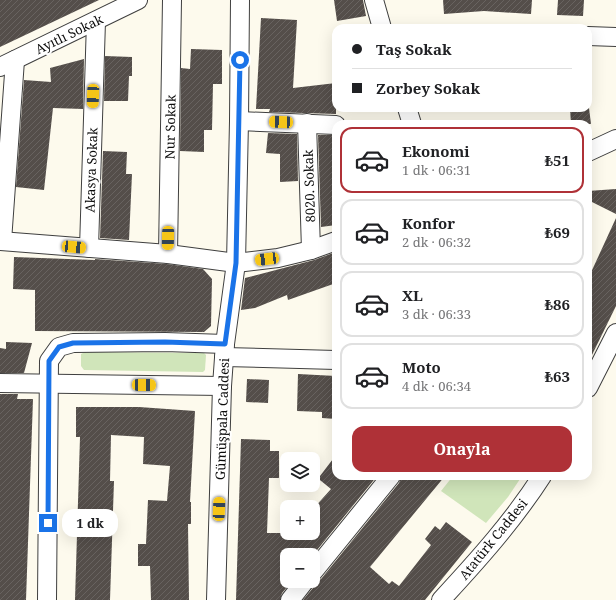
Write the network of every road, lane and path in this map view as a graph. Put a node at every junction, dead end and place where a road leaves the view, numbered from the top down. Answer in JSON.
{"nodes":[{"id":1,"x":138,"y":0,"type":"edge"},
{"id":2,"x":172,"y":0,"type":"edge"},
{"id":3,"x":240,"y":0,"type":"edge"},
{"id":4,"x":374,"y":0,"type":"edge"},
{"id":5,"x":96,"y":21,"type":"junction"},
{"id":6,"x":381,"y":24,"type":"edge"},
{"id":7,"x":592,"y":36,"type":"edge"},
{"id":8,"x":616,"y":37,"type":"edge"},
{"id":9,"x":8,"y":63,"type":"edge"},
{"id":10,"x":239,"y":121,"type":"junction"},
{"id":11,"x":307,"y":123,"type":"junction"},
{"id":12,"x":332,"y":125,"type":"edge"},
{"id":13,"x":616,"y":139,"type":"edge"},
{"id":14,"x":592,"y":150,"type":"edge"},
{"id":15,"x":1,"y":241,"type":"edge"},
{"id":16,"x":332,"y":242,"type":"edge"},
{"id":17,"x":89,"y":248,"type":"junction"},
{"id":18,"x":311,"y":250,"type":"junction"},
{"id":19,"x":168,"y":254,"type":"junction"},
{"id":20,"x":236,"y":263,"type":"junction"},
{"id":21,"x":616,"y":333,"type":"edge"},
{"id":22,"x":224,"y":351,"type":"junction"},
{"id":23,"x":332,"y":360,"type":"edge"},
{"id":24,"x":592,"y":380,"type":"edge"},
{"id":25,"x":0,"y":383,"type":"edge"},
{"id":26,"x":49,"y":384,"type":"junction"},
{"id":27,"x":222,"y":386,"type":"junction"},
{"id":28,"x":388,"y":480,"type":"edge"},
{"id":29,"x":539,"y":480,"type":"edge"},
{"id":30,"x":320,"y":563,"type":"edge"},
{"id":31,"x":299,"y":588,"type":"edge"},
{"id":32,"x":47,"y":600,"type":"edge"},
{"id":33,"x":216,"y":600,"type":"edge"},
{"id":34,"x":290,"y":600,"type":"edge"},
{"id":35,"x":442,"y":600,"type":"edge"}],
"edges":[{"from":1,"to":5,"type":"street","name":"Ayıtlı Sokak"},
{"from":2,"to":19,"type":"street","name":"Nur Sokak"},
{"from":3,"to":10,"type":"street","name":"Gümüşpala Caddesi"},
{"from":4,"to":6,"type":"street"},
{"from":5,"to":9,"type":"street","name":"Ayıtlı Sokak"},
{"from":5,"to":17,"type":"street","name":"Akasya Sokak"},
{"from":7,"to":8,"type":"street"},
{"from":9,"to":15,"type":"street"},
{"from":10,"to":11,"type":"street"},
{"from":10,"to":20,"type":"street","name":"Gümüşpala Caddesi"},
{"from":11,"to":12,"type":"street"},
{"from":11,"to":18,"type":"street","name":"8020. Sokak"},
{"from":13,"to":14,"type":"street"},
{"from":15,"to":17,"type":"street"},
{"from":16,"to":18,"type":"street"},
{"from":17,"to":19,"type":"street"},
{"from":18,"to":20,"type":"street"},
{"from":19,"to":20,"type":"street"},
{"from":20,"to":22,"type":"street","name":"Gümüşpala Caddesi"},
{"from":21,"to":24,"type":"street"},
{"from":22,"to":23,"type":"street"},
{"from":22,"to":26,"type":"street"},
{"from":22,"to":27,"type":"street","name":"Gümüşpala Caddesi"},
{"from":25,"to":26,"type":"street"},
{"from":26,"to":27,"type":"street"},
{"from":26,"to":32,"type":"street"},
{"from":27,"to":33,"type":"street","name":"Gümüşpala Caddesi"},
{"from":28,"to":30,"type":"street"},
{"from":29,"to":35,"type":"street","name":"Atatürk Caddesi"},
{"from":31,"to":34,"type":"street"}]}
